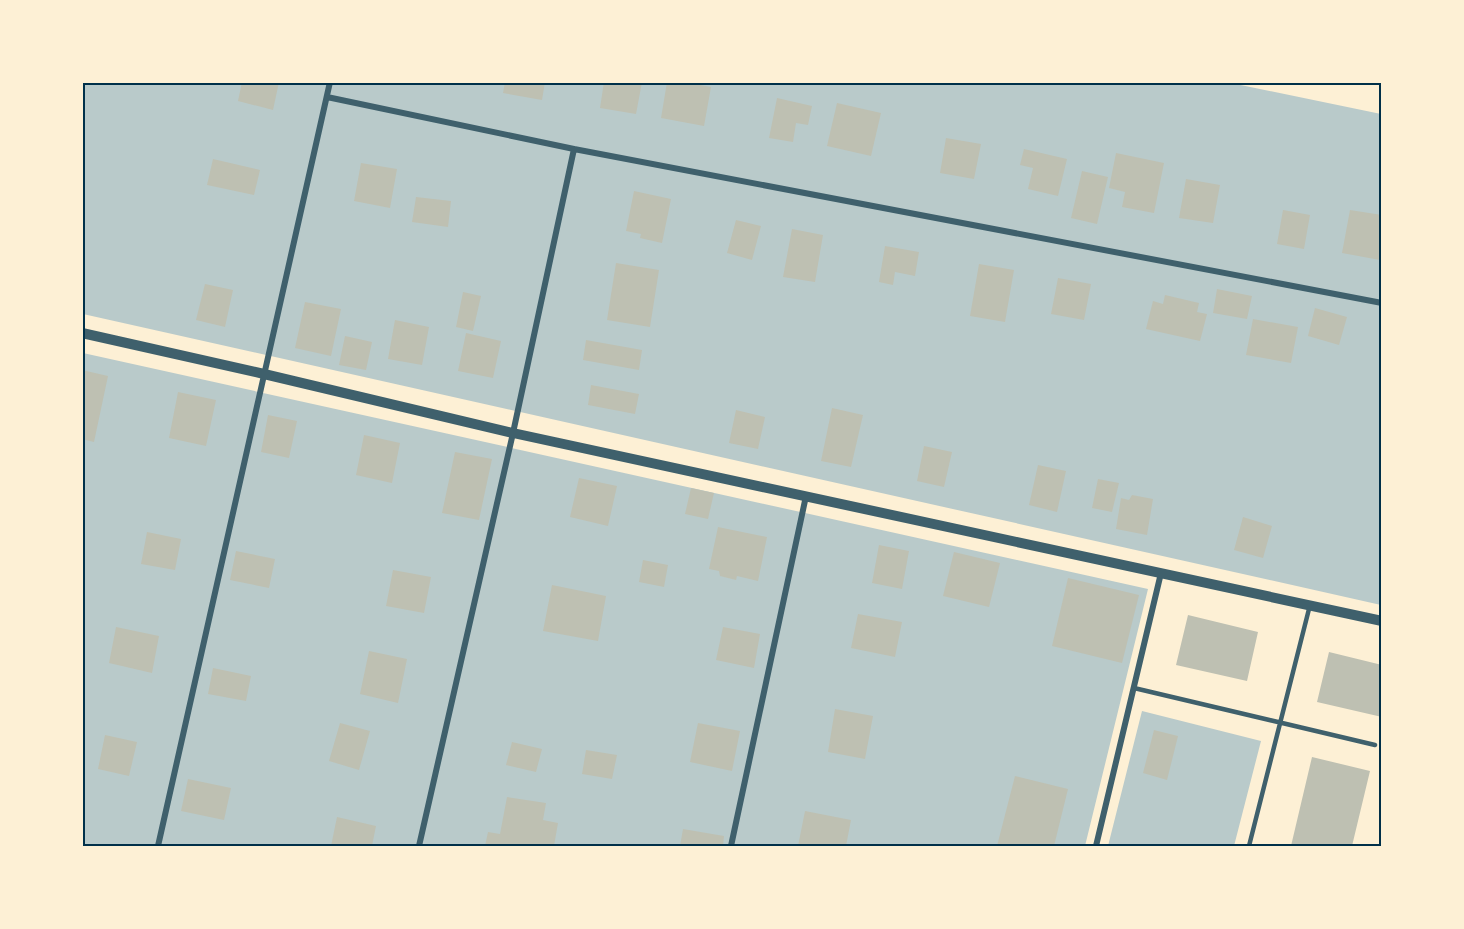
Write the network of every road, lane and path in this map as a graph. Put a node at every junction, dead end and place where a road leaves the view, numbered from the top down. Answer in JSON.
{"nodes":[{"id":1,"x":330,"y":82,"type":"edge"},
{"id":2,"x":327,"y":97,"type":"junction"},
{"id":3,"x":574,"y":149,"type":"junction"},
{"id":4,"x":1382,"y":303,"type":"edge"},
{"id":5,"x":82,"y":333,"type":"edge"},
{"id":6,"x":264,"y":374,"type":"junction"},
{"id":7,"x":513,"y":433,"type":"junction"},
{"id":8,"x":806,"y":496,"type":"junction"},
{"id":9,"x":1161,"y":572,"type":"junction"},
{"id":10,"x":1310,"y":605,"type":"junction"},
{"id":11,"x":1382,"y":621,"type":"edge"},
{"id":12,"x":1134,"y":688,"type":"junction"},
{"id":13,"x":1281,"y":722,"type":"junction"},
{"id":14,"x":1375,"y":745,"type":"dead end"},
{"id":15,"x":158,"y":846,"type":"edge"},
{"id":16,"x":419,"y":846,"type":"edge"},
{"id":17,"x":731,"y":846,"type":"edge"},
{"id":18,"x":1096,"y":846,"type":"edge"},
{"id":19,"x":1250,"y":846,"type":"edge"}],
"edges":[{"from":1,"to":2,"type":"street"},
{"from":2,"to":3,"type":"street"},
{"from":2,"to":6,"type":"street"},
{"from":3,"to":4,"type":"street"},
{"from":3,"to":7,"type":"street"},
{"from":5,"to":6,"type":"street"},
{"from":6,"to":7,"type":"street"},
{"from":6,"to":15,"type":"street"},
{"from":7,"to":8,"type":"street"},
{"from":7,"to":16,"type":"street"},
{"from":8,"to":9,"type":"street"},
{"from":8,"to":17,"type":"street"},
{"from":9,"to":10,"type":"street"},
{"from":9,"to":12,"type":"street"},
{"from":10,"to":11,"type":"street"},
{"from":10,"to":13,"type":"lane"},
{"from":12,"to":13,"type":"lane"},
{"from":12,"to":18,"type":"street"},
{"from":13,"to":14,"type":"lane"},
{"from":13,"to":19,"type":"lane"}]}
